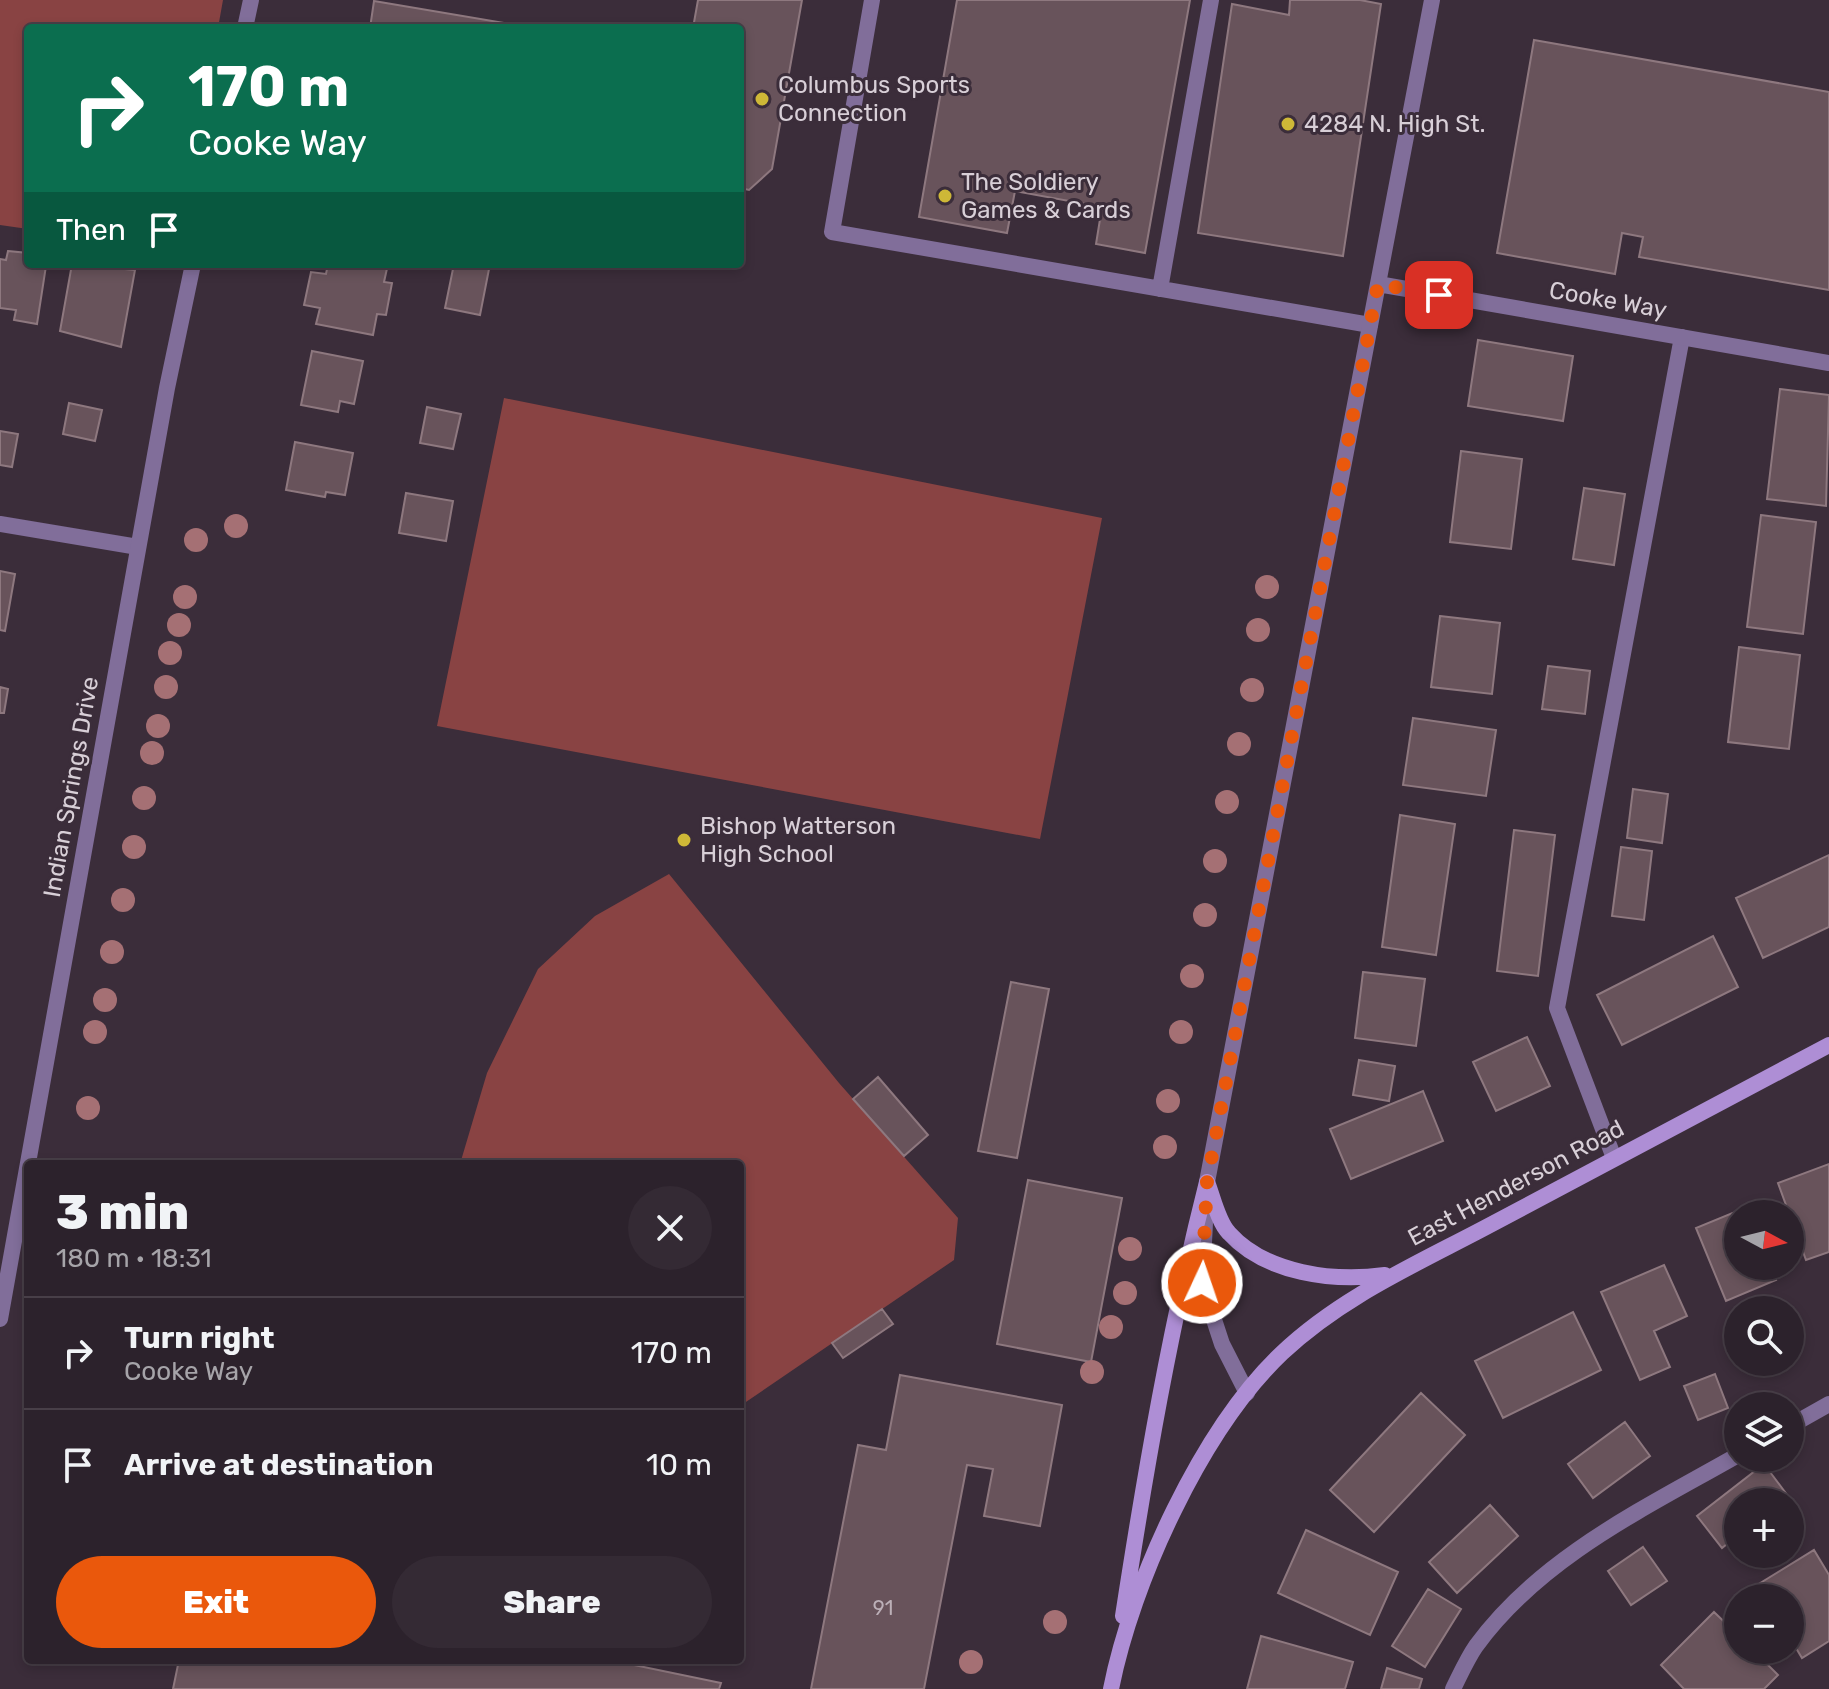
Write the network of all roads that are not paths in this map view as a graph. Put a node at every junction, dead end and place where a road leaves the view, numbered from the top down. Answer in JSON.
{"nodes":[{"id":1,"x":251,"y":0,"type":"edge"},
{"id":2,"x":872,"y":0,"type":"edge"},
{"id":3,"x":1211,"y":0,"type":"edge"},
{"id":4,"x":1432,"y":0,"type":"edge"},
{"id":5,"x":246,"y":24,"type":"edge"},
{"id":6,"x":192,"y":268,"type":"edge"},
{"id":7,"x":1378,"y":284,"type":"junction"},
{"id":8,"x":1160,"y":289,"type":"junction"},
{"id":9,"x":1370,"y":325,"type":"junction"},
{"id":10,"x":1682,"y":337,"type":"junction"},
{"id":11,"x":1829,"y":363,"type":"edge"},
{"id":12,"x":0,"y":524,"type":"edge"},
{"id":13,"x":138,"y":547,"type":"junction"},
{"id":14,"x":1829,"y":1045,"type":"edge"},
{"id":15,"x":1614,"y":1158,"type":"junction"},
{"id":16,"x":28,"y":1160,"type":"edge"},
{"id":17,"x":1207,"y":1182,"type":"junction"},
{"id":18,"x":24,"y":1185,"type":"edge"},
{"id":19,"x":1390,"y":1275,"type":"junction"},
{"id":20,"x":0,"y":1319,"type":"edge"},
{"id":21,"x":1247,"y":1393,"type":"junction"},
{"id":22,"x":1829,"y":1404,"type":"edge"},
{"id":23,"x":1804,"y":1418,"type":"edge"},
{"id":24,"x":1724,"y":1463,"type":"edge"},
{"id":25,"x":1112,"y":1685,"type":"edge"},
{"id":26,"x":1453,"y":1689,"type":"edge"}],
"edges":[{"from":1,"to":5,"type":"street"},
{"from":2,"to":8,"type":"street"},
{"from":3,"to":8,"type":"street"},
{"from":4,"to":7,"type":"street"},
{"from":6,"to":13,"type":"street","name":"Indian Springs Drive"},
{"from":7,"to":9,"type":"street"},
{"from":7,"to":10,"type":"street","name":"Cooke Way"},
{"from":8,"to":9,"type":"street"},
{"from":9,"to":17,"type":"street"},
{"from":10,"to":11,"type":"street","name":"Cooke Way"},
{"from":10,"to":15,"type":"street"},
{"from":12,"to":13,"type":"street"},
{"from":13,"to":16,"type":"street","name":"Indian Springs Drive"},
{"from":14,"to":15,"type":"main road","name":"East Henderson Road"},
{"from":15,"to":19,"type":"main road","name":"East Henderson Road"},
{"from":17,"to":19,"type":"main road"},
{"from":17,"to":21,"type":"street"},
{"from":17,"to":25,"type":"main road"},
{"from":18,"to":20,"type":"street","name":"Indian Springs Drive"},
{"from":19,"to":21,"type":"main road","name":"East Henderson Road"},
{"from":21,"to":25,"type":"main road","name":"East Henderson Road"},
{"from":22,"to":23,"type":"street"},
{"from":24,"to":26,"type":"street"}]}
